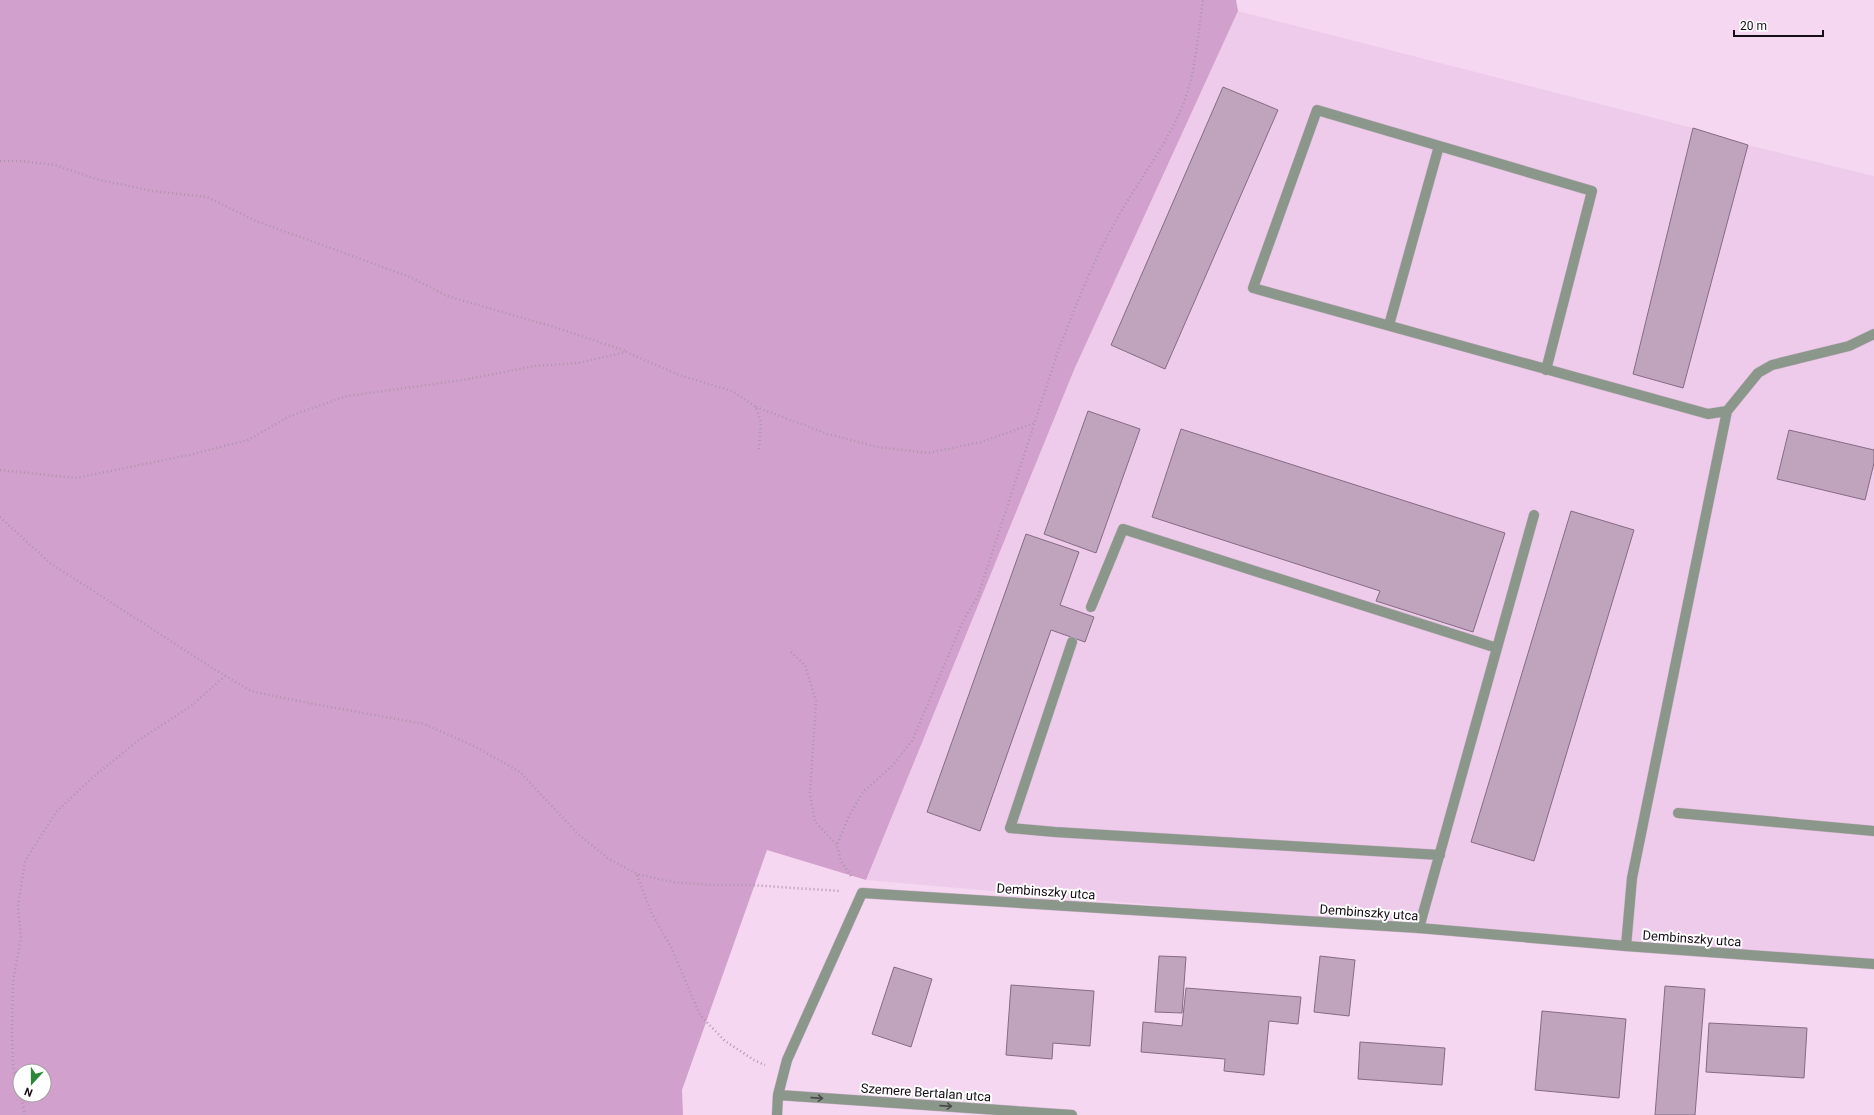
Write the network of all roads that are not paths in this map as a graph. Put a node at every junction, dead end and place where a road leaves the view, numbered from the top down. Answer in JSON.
{"nodes":[{"id":1,"x":1439,"y":146,"type":"junction"},
{"id":2,"x":1389,"y":325,"type":"junction"},
{"id":3,"x":1874,"y":334,"type":"edge"},
{"id":4,"x":1546,"y":370,"type":"junction"},
{"id":5,"x":1726,"y":411,"type":"junction"},
{"id":6,"x":1534,"y":516,"type":"dead end"},
{"id":7,"x":1091,"y":607,"type":"dead end"},
{"id":8,"x":1072,"y":642,"type":"dead end"},
{"id":9,"x":1497,"y":648,"type":"junction"},
{"id":10,"x":1678,"y":812,"type":"dead end"},
{"id":11,"x":1874,"y":831,"type":"edge"},
{"id":12,"x":1440,"y":855,"type":"junction"},
{"id":13,"x":1419,"y":928,"type":"junction"},
{"id":14,"x":1626,"y":946,"type":"junction"},
{"id":15,"x":1874,"y":964,"type":"edge"},
{"id":16,"x":778,"y":1095,"type":"junction"},
{"id":17,"x":777,"y":1115,"type":"edge"},
{"id":18,"x":1072,"y":1115,"type":"edge"}],
"edges":[{"from":1,"to":2,"type":"street"},
{"from":1,"to":2,"type":"street"},
{"from":1,"to":4,"type":"street"},
{"from":2,"to":4,"type":"street"},
{"from":3,"to":5,"type":"street"},
{"from":4,"to":5,"type":"street"},
{"from":5,"to":14,"type":"street"},
{"from":6,"to":9,"type":"street"},
{"from":7,"to":9,"type":"street"},
{"from":8,"to":12,"type":"street"},
{"from":9,"to":12,"type":"street"},
{"from":10,"to":11,"type":"street"},
{"from":12,"to":13,"type":"street"},
{"from":13,"to":14,"type":"street","name":"Dembinszky utca"},
{"from":13,"to":16,"type":"street","name":"Dembinszky utca"},
{"from":14,"to":15,"type":"street","name":"Dembinszky utca"},
{"from":16,"to":17,"type":"street"},
{"from":16,"to":18,"type":"street","name":"Szemere Bertalan utca","one_way":true}]}
